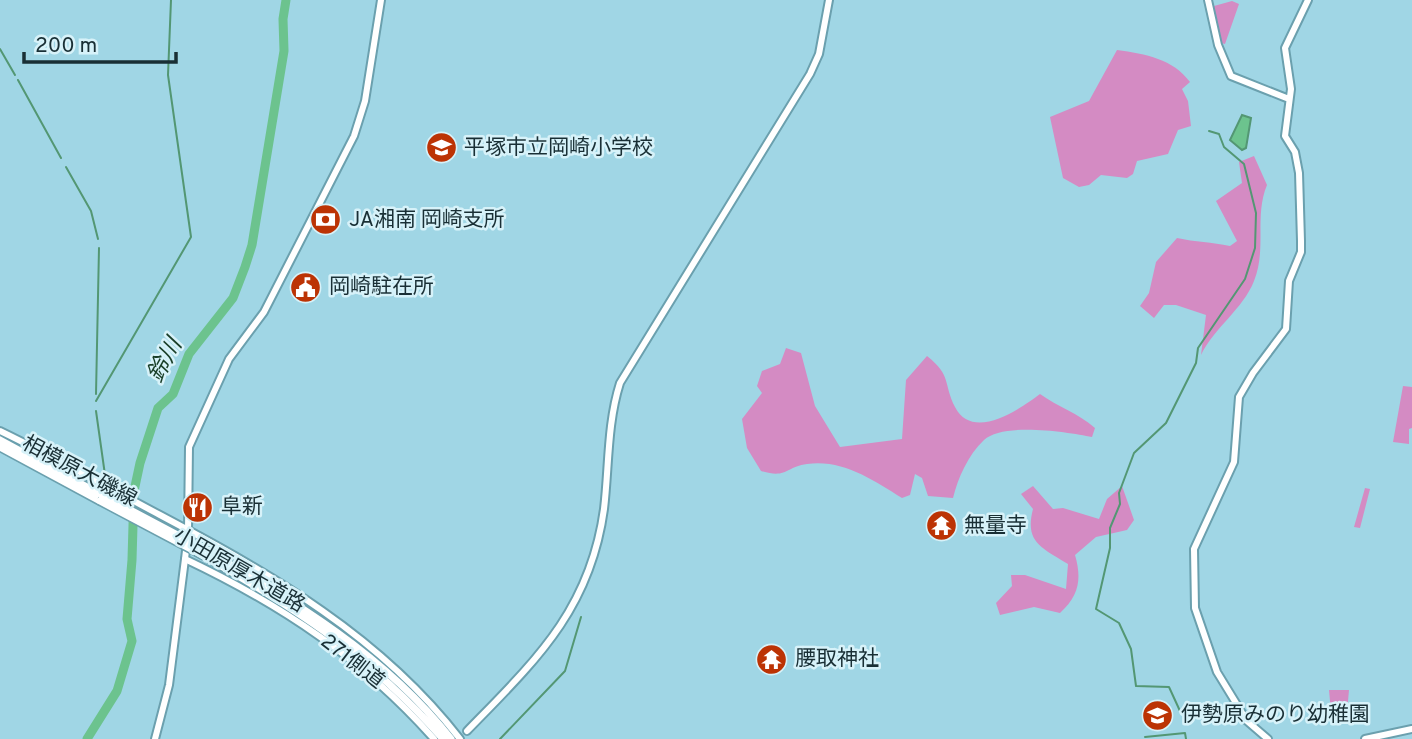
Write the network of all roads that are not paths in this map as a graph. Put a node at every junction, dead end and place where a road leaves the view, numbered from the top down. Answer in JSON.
{"nodes":[{"id":1,"x":381,"y":0,"type":"edge"},
{"id":2,"x":829,"y":0,"type":"edge"},
{"id":3,"x":1208,"y":0,"type":"edge"},
{"id":4,"x":1308,"y":0,"type":"edge"},
{"id":5,"x":1289,"y":99,"type":"junction"},
{"id":6,"x":0,"y":431,"type":"edge"},
{"id":7,"x":0,"y":440,"type":"edge"},
{"id":8,"x":0,"y":447,"type":"edge"},
{"id":9,"x":100,"y":497,"type":"junction"},
{"id":10,"x":188,"y":530,"type":"junction"},
{"id":11,"x":203,"y":552,"type":"junction"},
{"id":12,"x":185,"y":559,"type":"junction"},
{"id":13,"x":1412,"y":729,"type":"edge"},
{"id":14,"x":467,"y":731,"type":"dead end"},
{"id":15,"x":155,"y":739,"type":"edge"},
{"id":16,"x":434,"y":739,"type":"edge"},
{"id":17,"x":443,"y":739,"type":"edge"},
{"id":18,"x":451,"y":739,"type":"edge"},
{"id":19,"x":460,"y":739,"type":"edge"},
{"id":20,"x":1268,"y":739,"type":"edge"},
{"id":21,"x":1365,"y":739,"type":"edge"}],
"edges":[{"from":1,"to":10,"type":"street"},
{"from":2,"to":14,"type":"street"},
{"from":3,"to":5,"type":"street"},
{"from":4,"to":5,"type":"street"},
{"from":5,"to":20,"type":"street"},
{"from":6,"to":10,"type":"street","name":"相模原大磯線"},
{"from":7,"to":9,"type":"highway","name":"小田原厚木道路"},
{"from":8,"to":9,"type":"highway","name":"小田原厚木道路"},
{"from":9,"to":11,"type":"highway","name":"小田原厚木道路","bridge":true},
{"from":10,"to":12,"type":"street"},
{"from":10,"to":19,"type":"street"},
{"from":11,"to":17,"type":"highway","name":"小田原厚木道路"},
{"from":11,"to":18,"type":"highway","name":"小田原厚木道路"},
{"from":12,"to":15,"type":"street"},
{"from":12,"to":16,"type":"street","name":"271側道"},
{"from":13,"to":21,"type":"street"}]}
